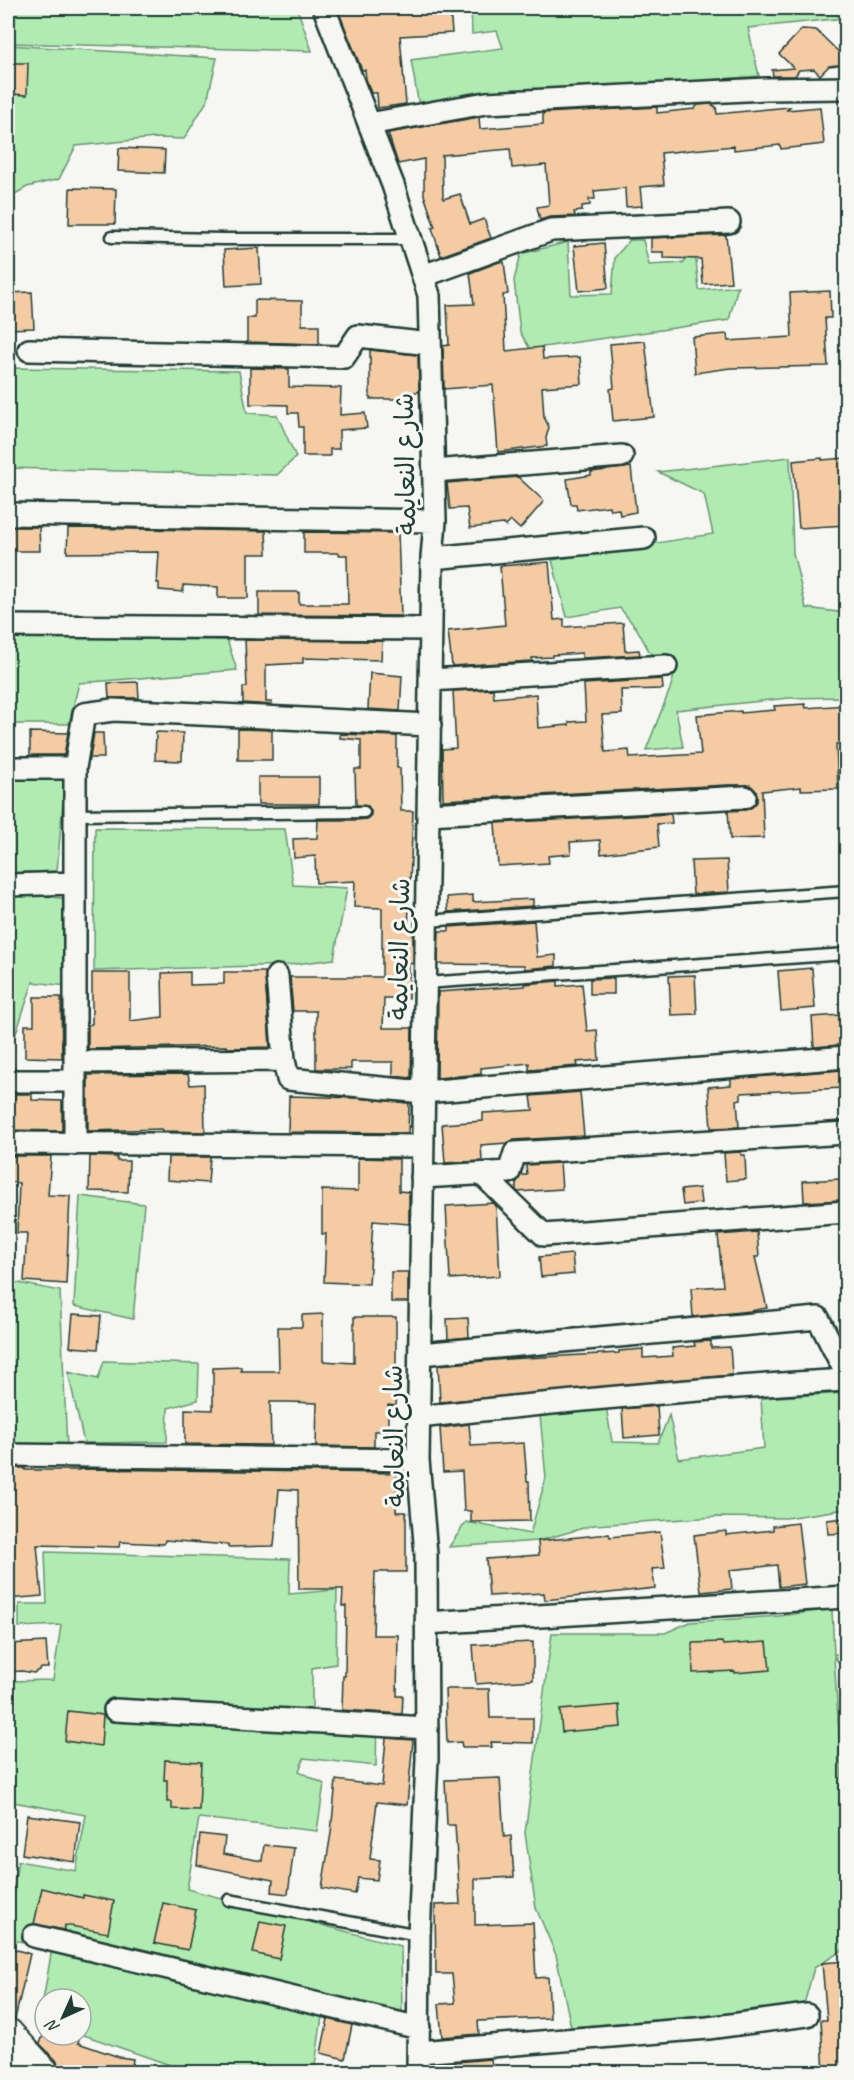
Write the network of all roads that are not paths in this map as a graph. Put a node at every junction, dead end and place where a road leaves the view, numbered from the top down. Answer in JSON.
{"nodes":[{"id":1,"x":324,"y":8,"type":"edge"},
{"id":2,"x":846,"y":88,"type":"edge"},
{"id":3,"x":369,"y":124,"type":"junction"},
{"id":4,"x":729,"y":222,"type":"dead end"},
{"id":5,"x":112,"y":237,"type":"dead end"},
{"id":6,"x":410,"y":239,"type":"junction"},
{"id":7,"x":423,"y":276,"type":"junction"},
{"id":8,"x":430,"y":344,"type":"junction"},
{"id":9,"x":29,"y":350,"type":"dead end"},
{"id":10,"x":622,"y":456,"type":"dead end"},
{"id":11,"x":434,"y":471,"type":"junction"},
{"id":12,"x":8,"y":514,"type":"edge"},
{"id":13,"x":435,"y":521,"type":"junction"},
{"id":14,"x":644,"y":538,"type":"dead end"},
{"id":15,"x":432,"y":558,"type":"junction"},
{"id":16,"x":8,"y":626,"type":"edge"},
{"id":17,"x":431,"y":630,"type":"junction"},
{"id":18,"x":666,"y":666,"type":"dead end"},
{"id":19,"x":430,"y":680,"type":"junction"},
{"id":20,"x":430,"y":725,"type":"junction"},
{"id":21,"x":8,"y":768,"type":"edge"},
{"id":22,"x":75,"y":768,"type":"junction"},
{"id":23,"x":745,"y":797,"type":"dead end"},
{"id":24,"x":364,"y":812,"type":"dead end"},
{"id":25,"x":428,"y":814,"type":"junction"},
{"id":26,"x":75,"y":815,"type":"junction"},
{"id":27,"x":75,"y":883,"type":"junction"},
{"id":28,"x":8,"y":885,"type":"edge"},
{"id":29,"x":846,"y":891,"type":"edge"},
{"id":30,"x":426,"y":921,"type":"junction"},
{"id":31,"x":846,"y":954,"type":"edge"},
{"id":32,"x":277,"y":976,"type":"dead end"},
{"id":33,"x":425,"y":983,"type":"junction"},
{"id":34,"x":846,"y":1057,"type":"edge"},
{"id":35,"x":284,"y":1060,"type":"junction"},
{"id":36,"x":75,"y":1071,"type":"junction"},
{"id":37,"x":8,"y":1081,"type":"edge"},
{"id":38,"x":423,"y":1092,"type":"junction"},
{"id":39,"x":846,"y":1133,"type":"edge"},
{"id":40,"x":8,"y":1143,"type":"edge"},
{"id":41,"x":75,"y":1144,"type":"junction"},
{"id":42,"x":422,"y":1146,"type":"junction"},
{"id":43,"x":482,"y":1174,"type":"junction"},
{"id":44,"x":422,"y":1177,"type":"junction"},
{"id":45,"x":846,"y":1212,"type":"edge"},
{"id":46,"x":420,"y":1354,"type":"junction"},
{"id":47,"x":846,"y":1373,"type":"edge"},
{"id":48,"x":846,"y":1380,"type":"edge"},
{"id":49,"x":419,"y":1417,"type":"junction"},
{"id":50,"x":8,"y":1455,"type":"edge"},
{"id":51,"x":418,"y":1460,"type":"junction"},
{"id":52,"x":846,"y":1597,"type":"edge"},
{"id":53,"x":426,"y":1623,"type":"junction"},
{"id":54,"x":115,"y":1710,"type":"dead end"},
{"id":55,"x":427,"y":1728,"type":"junction"},
{"id":56,"x":229,"y":1900,"type":"dead end"},
{"id":57,"x":419,"y":1935,"type":"junction"},
{"id":58,"x":34,"y":1936,"type":"dead end"},
{"id":59,"x":807,"y":2015,"type":"dead end"},
{"id":60,"x":419,"y":2028,"type":"junction"},
{"id":61,"x":8,"y":2034,"type":"edge"},
{"id":62,"x":418,"y":2062,"type":"edge"},
{"id":63,"x":43,"y":2073,"type":"edge"}],
"edges":[{"from":1,"to":3,"type":"street","name":"شارع النعايمة"},
{"from":2,"to":3,"type":"street"},
{"from":3,"to":6,"type":"street","name":"شارع النعايمة"},
{"from":4,"to":7,"type":"street"},
{"from":5,"to":6,"type":"lane"},
{"from":6,"to":7,"type":"street","name":"شارع النعايمة"},
{"from":7,"to":8,"type":"street","name":"شارع النعايمة"},
{"from":8,"to":9,"type":"street"},
{"from":8,"to":11,"type":"street","name":"شارع النعايمة"},
{"from":10,"to":11,"type":"street"},
{"from":11,"to":13,"type":"street","name":"شارع النعايمة"},
{"from":12,"to":13,"type":"street"},
{"from":13,"to":15,"type":"street","name":"شارع النعايمة"},
{"from":14,"to":15,"type":"street"},
{"from":15,"to":17,"type":"street","name":"شارع النعايمة"},
{"from":16,"to":17,"type":"street"},
{"from":17,"to":19,"type":"street","name":"شارع النعايمة"},
{"from":18,"to":19,"type":"street"},
{"from":19,"to":20,"type":"street","name":"شارع النعايمة"},
{"from":20,"to":22,"type":"street"},
{"from":20,"to":25,"type":"street","name":"شارع النعايمة"},
{"from":21,"to":22,"type":"street"},
{"from":22,"to":26,"type":"street"},
{"from":23,"to":25,"type":"street"},
{"from":24,"to":26,"type":"lane"},
{"from":25,"to":30,"type":"street","name":"شارع النعايمة"},
{"from":26,"to":27,"type":"street"},
{"from":27,"to":28,"type":"street"},
{"from":27,"to":36,"type":"street"},
{"from":29,"to":30,"type":"lane"},
{"from":30,"to":33,"type":"street","name":"شارع النعايمة"},
{"from":31,"to":33,"type":"lane"},
{"from":32,"to":35,"type":"street"},
{"from":33,"to":38,"type":"street","name":"شارع النعايمة"},
{"from":34,"to":38,"type":"street"},
{"from":35,"to":36,"type":"street"},
{"from":35,"to":38,"type":"street"},
{"from":36,"to":37,"type":"street"},
{"from":36,"to":41,"type":"street"},
{"from":38,"to":42,"type":"street","name":"شارع النعايمة"},
{"from":39,"to":43,"type":"street"},
{"from":40,"to":41,"type":"street"},
{"from":41,"to":42,"type":"street"},
{"from":42,"to":44,"type":"street","name":"شارع النعايمة"},
{"from":43,"to":44,"type":"street"},
{"from":43,"to":45,"type":"street"},
{"from":44,"to":46,"type":"street","name":"شارع النعايمة"},
{"from":46,"to":47,"type":"street"},
{"from":46,"to":49,"type":"street","name":"شارع النعايمة"},
{"from":48,"to":49,"type":"street"},
{"from":49,"to":51,"type":"street","name":"شارع النعايمة"},
{"from":50,"to":51,"type":"street"},
{"from":51,"to":53,"type":"street","name":"شارع النعايمة"},
{"from":52,"to":53,"type":"street"},
{"from":53,"to":55,"type":"street","name":"شارع النعايمة"},
{"from":54,"to":55,"type":"street"},
{"from":55,"to":57,"type":"street","name":"شارع النعايمة"},
{"from":56,"to":57,"type":"lane"},
{"from":57,"to":60,"type":"street","name":"شارع النعايمة"},
{"from":58,"to":60,"type":"street"},
{"from":59,"to":62,"type":"street"},
{"from":60,"to":62,"type":"street","name":"شارع النعايمة"},
{"from":61,"to":63,"type":"main road"}]}
